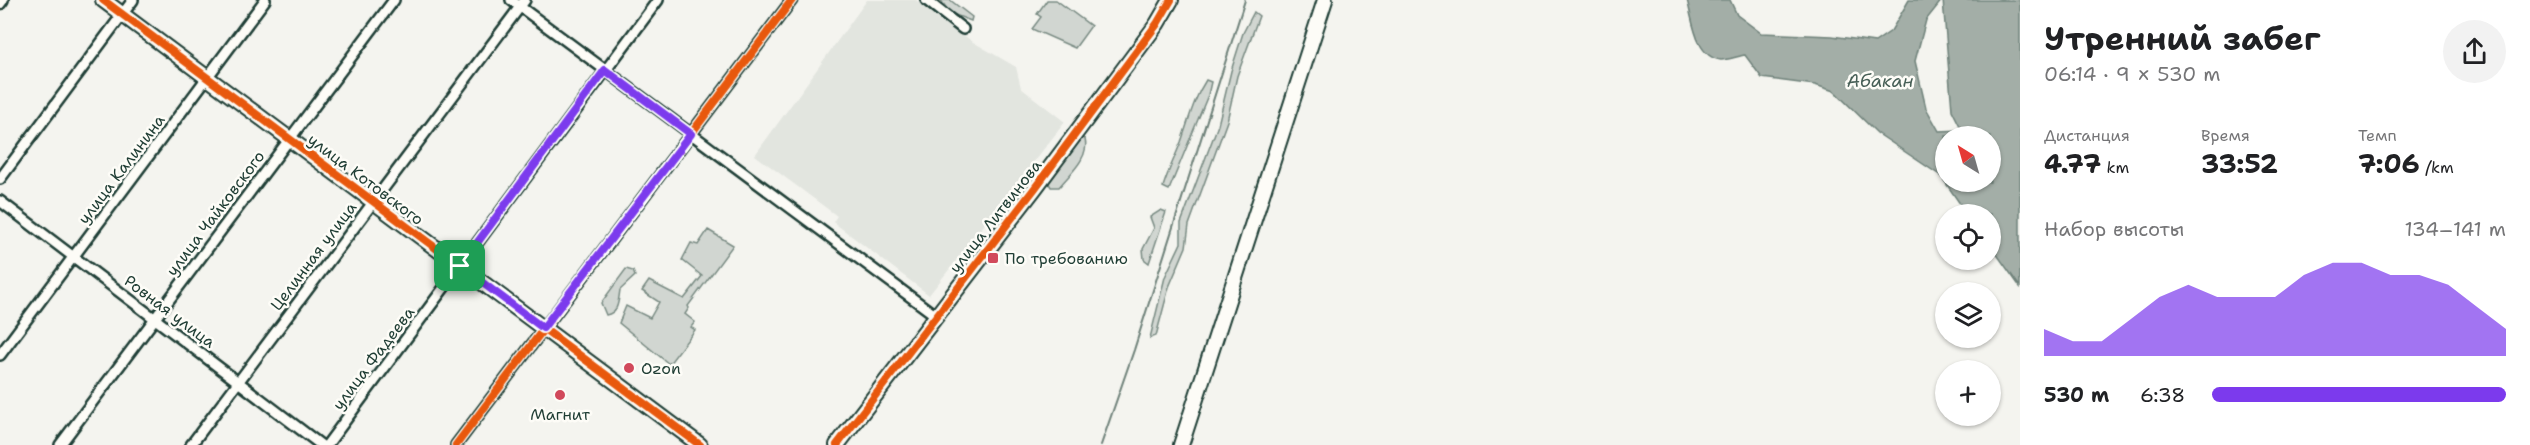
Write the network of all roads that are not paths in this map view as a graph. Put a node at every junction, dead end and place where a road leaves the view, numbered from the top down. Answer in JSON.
{"nodes":[{"id":1,"x":3,"y":0,"type":"edge"},
{"id":2,"x":103,"y":0,"type":"edge"},
{"id":3,"x":133,"y":0,"type":"edge"},
{"id":4,"x":265,"y":0,"type":"edge"},
{"id":5,"x":394,"y":0,"type":"edge"},
{"id":6,"x":511,"y":0,"type":"edge"},
{"id":7,"x":658,"y":0,"type":"edge"},
{"id":8,"x":792,"y":0,"type":"edge"},
{"id":9,"x":926,"y":0,"type":"edge"},
{"id":10,"x":1172,"y":0,"type":"edge"},
{"id":11,"x":1325,"y":0,"type":"edge"},
{"id":12,"x":522,"y":3,"type":"edge"},
{"id":13,"x":0,"y":4,"type":"edge"},
{"id":14,"x":122,"y":15,"type":"junction"},
{"id":15,"x":963,"y":29,"type":"dead end"},
{"id":16,"x":605,"y":70,"type":"junction"},
{"id":17,"x":207,"y":78,"type":"junction"},
{"id":18,"x":691,"y":134,"type":"junction"},
{"id":19,"x":289,"y":139,"type":"junction"},
{"id":20,"x":0,"y":179,"type":"edge"},
{"id":21,"x":0,"y":201,"type":"edge"},
{"id":22,"x":373,"y":202,"type":"junction"},
{"id":23,"x":74,"y":257,"type":"junction"},
{"id":24,"x":460,"y":266,"type":"junction"},
{"id":25,"x":935,"y":315,"type":"junction"},
{"id":26,"x":155,"y":318,"type":"junction"},
{"id":27,"x":543,"y":328,"type":"junction"},
{"id":28,"x":0,"y":356,"type":"edge"},
{"id":29,"x":238,"y":382,"type":"junction"},
{"id":30,"x":60,"y":445,"type":"edge"},
{"id":31,"x":191,"y":445,"type":"edge"},
{"id":32,"x":321,"y":445,"type":"edge"},
{"id":33,"x":327,"y":445,"type":"edge"},
{"id":34,"x":456,"y":445,"type":"edge"},
{"id":35,"x":700,"y":445,"type":"edge"},
{"id":36,"x":837,"y":445,"type":"edge"},
{"id":37,"x":1181,"y":445,"type":"edge"}],
"edges":[{"from":1,"to":13,"type":"street"},
{"from":2,"to":14,"type":"street","name":"улица Котовского"},
{"from":3,"to":14,"type":"street"},
{"from":4,"to":17,"type":"street","name":"улица Калинина"},
{"from":5,"to":19,"type":"street","name":"улица Чайковского"},
{"from":6,"to":12,"type":"street"},
{"from":7,"to":16,"type":"street","name":"улица Фадеева"},
{"from":8,"to":18,"type":"street"},
{"from":9,"to":15,"type":"street"},
{"from":10,"to":25,"type":"street","name":"улица Литвинова"},
{"from":11,"to":37,"type":"street"},
{"from":12,"to":16,"type":"street"},
{"from":12,"to":22,"type":"street","name":"Целинная улица"},
{"from":14,"to":17,"type":"street","name":"улица Котовского"},
{"from":14,"to":20,"type":"street"},
{"from":16,"to":18,"type":"street"},
{"from":16,"to":24,"type":"street","name":"улица Фадеева"},
{"from":17,"to":19,"type":"street","name":"улица Котовского"},
{"from":17,"to":23,"type":"street","name":"улица Калинина"},
{"from":18,"to":25,"type":"street"},
{"from":18,"to":27,"type":"street"},
{"from":19,"to":22,"type":"street","name":"улица Котовского"},
{"from":19,"to":26,"type":"street","name":"улица Чайковского"},
{"from":21,"to":23,"type":"street","name":"Ровная улица"},
{"from":22,"to":24,"type":"street","name":"улица Котовского"},
{"from":22,"to":29,"type":"street","name":"Целинная улица"},
{"from":23,"to":26,"type":"street","name":"Ровная улица"},
{"from":23,"to":28,"type":"street","name":"улица Калинина"},
{"from":24,"to":27,"type":"street","name":"улица Котовского"},
{"from":24,"to":33,"type":"street","name":"улица Фадеева"},
{"from":25,"to":36,"type":"street","name":"улица Литвинова"},
{"from":26,"to":29,"type":"street","name":"Ровная улица"},
{"from":26,"to":30,"type":"street","name":"улица Чайковского"},
{"from":27,"to":34,"type":"street"},
{"from":27,"to":35,"type":"street","name":"улица Котовского"},
{"from":29,"to":31,"type":"street","name":"Целинная улица"},
{"from":29,"to":32,"type":"street","name":"Ровная улица"}]}
